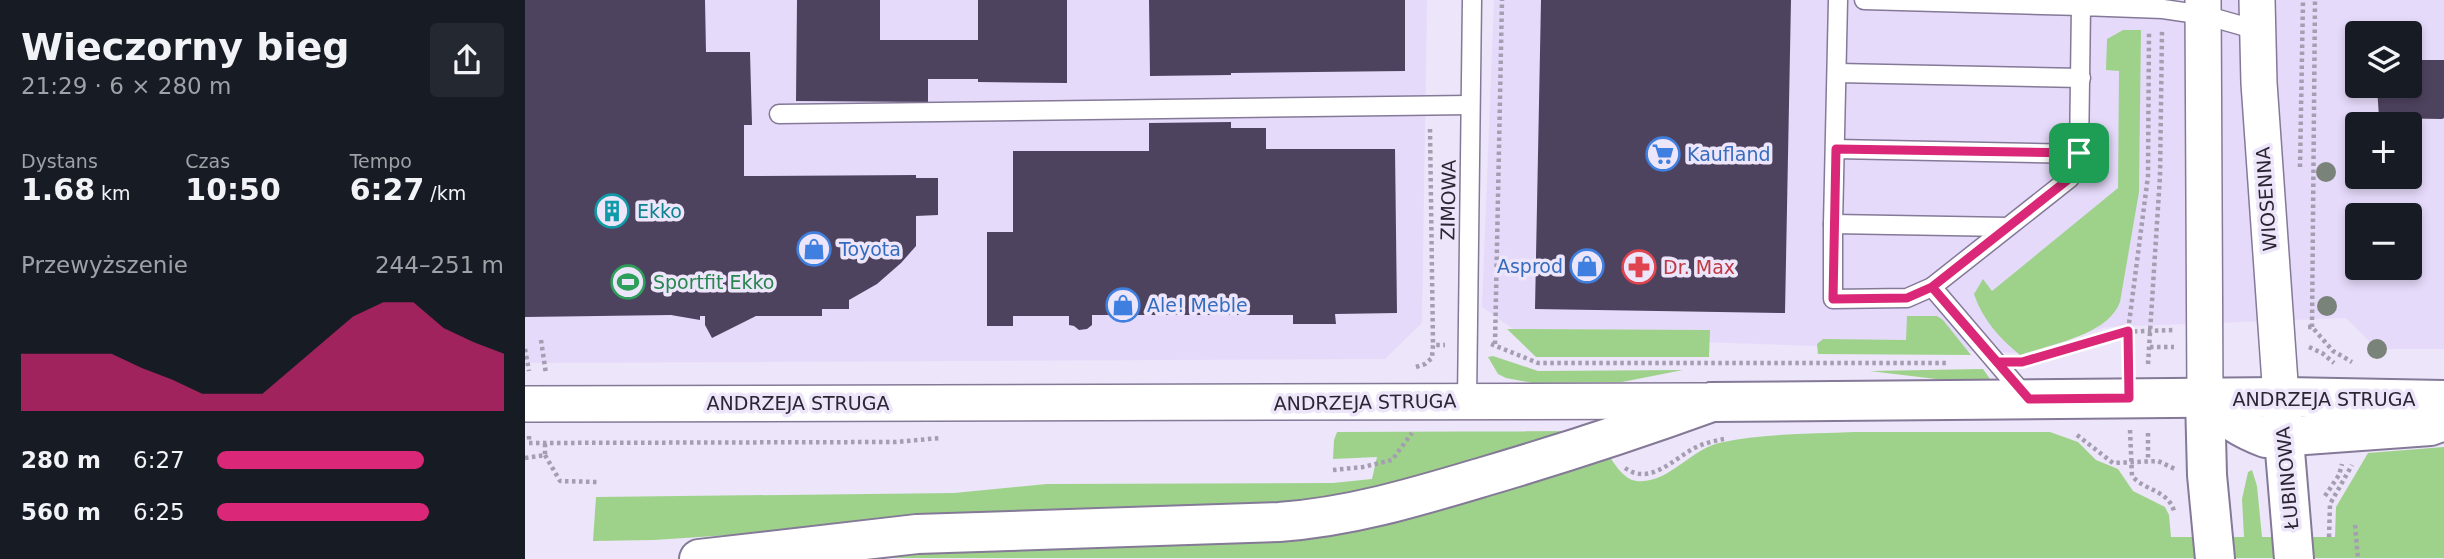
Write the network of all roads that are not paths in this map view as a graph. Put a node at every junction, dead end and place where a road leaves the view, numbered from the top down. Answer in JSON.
{"nodes":[{"id":1,"x":1472,"y":0,"type":"edge"},
{"id":2,"x":1838,"y":0,"type":"edge"},
{"id":3,"x":1864,"y":0,"type":"edge"},
{"id":4,"x":2081,"y":3,"type":"edge"},
{"id":5,"x":2203,"y":7,"type":"edge"},
{"id":6,"x":2257,"y":15,"type":"edge"},
{"id":7,"x":1837,"y":73,"type":"junction"},
{"id":8,"x":2081,"y":78,"type":"junction"},
{"id":9,"x":1470,"y":105,"type":"junction"},
{"id":10,"x":779,"y":114,"type":"dead end"},
{"id":11,"x":1836,"y":149,"type":"junction"},
{"id":12,"x":2079,"y":153,"type":"junction"},
{"id":13,"x":1833,"y":224,"type":"junction"},
{"id":14,"x":2008,"y":227,"type":"junction"},
{"id":15,"x":1932,"y":287,"type":"junction"},
{"id":16,"x":535,"y":392,"type":"edge"},
{"id":17,"x":2281,"y":397,"type":"junction"},
{"id":18,"x":2205,"y":398,"type":"junction"},
{"id":19,"x":2029,"y":399,"type":"junction"},
{"id":20,"x":2444,"y":400,"type":"edge"},
{"id":21,"x":1467,"y":401,"type":"junction"},
{"id":22,"x":1712,"y":401,"type":"junction"},
{"id":23,"x":2444,"y":421,"type":"edge"},
{"id":24,"x":2285,"y":439,"type":"junction"},
{"id":25,"x":2305,"y":544,"type":"edge"},
{"id":26,"x":2214,"y":547,"type":"edge"},
{"id":27,"x":699,"y":559,"type":"edge"}],
"edges":[{"from":1,"to":9,"type":"lane","name":"ZIMOWA"},
{"from":2,"to":7,"type":"lane"},
{"from":3,"to":4,"type":"lane"},
{"from":4,"to":5,"type":"lane"},
{"from":4,"to":8,"type":"lane"},
{"from":5,"to":6,"type":"lane"},
{"from":5,"to":18,"type":"street"},
{"from":6,"to":17,"type":"street","name":"WIOSENNA"},
{"from":7,"to":8,"type":"lane"},
{"from":7,"to":11,"type":"lane"},
{"from":8,"to":12,"type":"lane"},
{"from":9,"to":10,"type":"lane"},
{"from":9,"to":21,"type":"lane","name":"ZIMOWA"},
{"from":11,"to":12,"type":"lane"},
{"from":11,"to":13,"type":"lane"},
{"from":12,"to":14,"type":"lane"},
{"from":13,"to":14,"type":"lane"},
{"from":13,"to":15,"type":"lane"},
{"from":14,"to":15,"type":"lane"},
{"from":15,"to":19,"type":"lane"},
{"from":16,"to":21,"type":"street","name":"ANDRZEJA STRUGA"},
{"from":17,"to":18,"type":"street","name":"ANDRZEJA STRUGA"},
{"from":17,"to":20,"type":"street","name":"ANDRZEJA STRUGA"},
{"from":17,"to":24,"type":"street","name":"ŁUBINOWA"},
{"from":18,"to":19,"type":"street","name":"ANDRZEJA STRUGA"},
{"from":18,"to":24,"type":"street","name":"ANDRZEJA STRUGA"},
{"from":18,"to":26,"type":"street"},
{"from":19,"to":22,"type":"street","name":"ANDRZEJA STRUGA"},
{"from":21,"to":22,"type":"street","name":"ANDRZEJA STRUGA"},
{"from":22,"to":27,"type":"street"},
{"from":23,"to":24,"type":"street","name":"ANDRZEJA STRUGA"},
{"from":24,"to":25,"type":"street","name":"ŁUBINOWA"}]}
